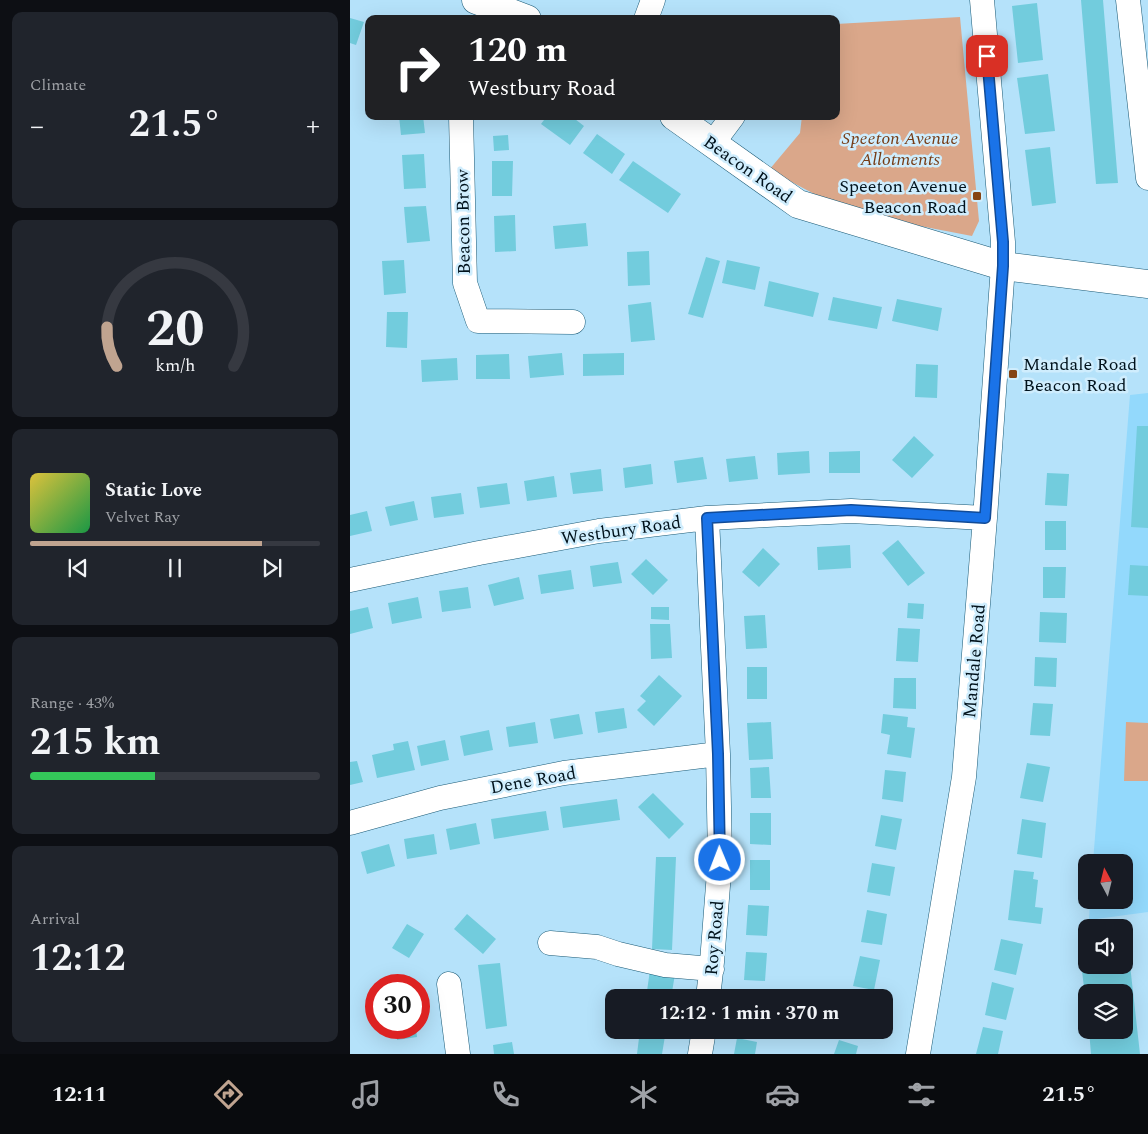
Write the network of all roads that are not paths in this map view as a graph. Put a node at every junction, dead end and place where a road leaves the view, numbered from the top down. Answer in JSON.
{"nodes":[{"id":1,"x":653,"y":0,"type":"edge"},
{"id":2,"x":982,"y":0,"type":"edge"},
{"id":3,"x":1128,"y":0,"type":"edge"},
{"id":4,"x":490,"y":9,"type":"edge"},
{"id":5,"x":512,"y":15,"type":"edge"},
{"id":6,"x":647,"y":15,"type":"edge"},
{"id":7,"x":461,"y":120,"type":"edge"},
{"id":8,"x":679,"y":120,"type":"edge"},
{"id":9,"x":730,"y":120,"type":"edge"},
{"id":10,"x":712,"y":144,"type":"junction"},
{"id":11,"x":1148,"y":178,"type":"edge"},
{"id":12,"x":1003,"y":266,"type":"junction"},
{"id":13,"x":1148,"y":284,"type":"edge"},
{"id":14,"x":573,"y":322,"type":"dead end"},
{"id":15,"x":707,"y":518,"type":"junction"},
{"id":16,"x":985,"y":518,"type":"junction"},
{"id":17,"x":350,"y":580,"type":"edge"},
{"id":18,"x":718,"y":754,"type":"junction"},
{"id":19,"x":350,"y":823,"type":"edge"},
{"id":20,"x":550,"y":943,"type":"dead end"},
{"id":21,"x":712,"y":969,"type":"junction"},
{"id":22,"x":449,"y":984,"type":"dead end"},
{"id":23,"x":709,"y":989,"type":"edge"},
{"id":24,"x":702,"y":1039,"type":"edge"},
{"id":25,"x":458,"y":1054,"type":"edge"},
{"id":26,"x":700,"y":1054,"type":"edge"},
{"id":27,"x":918,"y":1054,"type":"edge"}],
"edges":[{"from":1,"to":6,"type":"street"},
{"from":2,"to":12,"type":"street","name":"Mandale Road"},
{"from":3,"to":11,"type":"street"},
{"from":4,"to":5,"type":"main road"},
{"from":7,"to":14,"type":"street","name":"Beacon Brow"},
{"from":8,"to":10,"type":"main road","name":"Beacon Road"},
{"from":9,"to":10,"type":"street"},
{"from":10,"to":12,"type":"main road","name":"Beacon Road"},
{"from":12,"to":13,"type":"main road","name":"Beacon Road"},
{"from":12,"to":16,"type":"street","name":"Mandale Road"},
{"from":15,"to":16,"type":"street","name":"Westbury Road"},
{"from":15,"to":17,"type":"street","name":"Westbury Road"},
{"from":15,"to":18,"type":"street","name":"Roy Road"},
{"from":16,"to":27,"type":"street","name":"Mandale Road"},
{"from":18,"to":19,"type":"street","name":"Dene Road"},
{"from":18,"to":21,"type":"street","name":"Roy Road"},
{"from":20,"to":21,"type":"street"},
{"from":21,"to":23,"type":"street","name":"Roy Road"},
{"from":22,"to":25,"type":"street"},
{"from":24,"to":26,"type":"street"}]}
